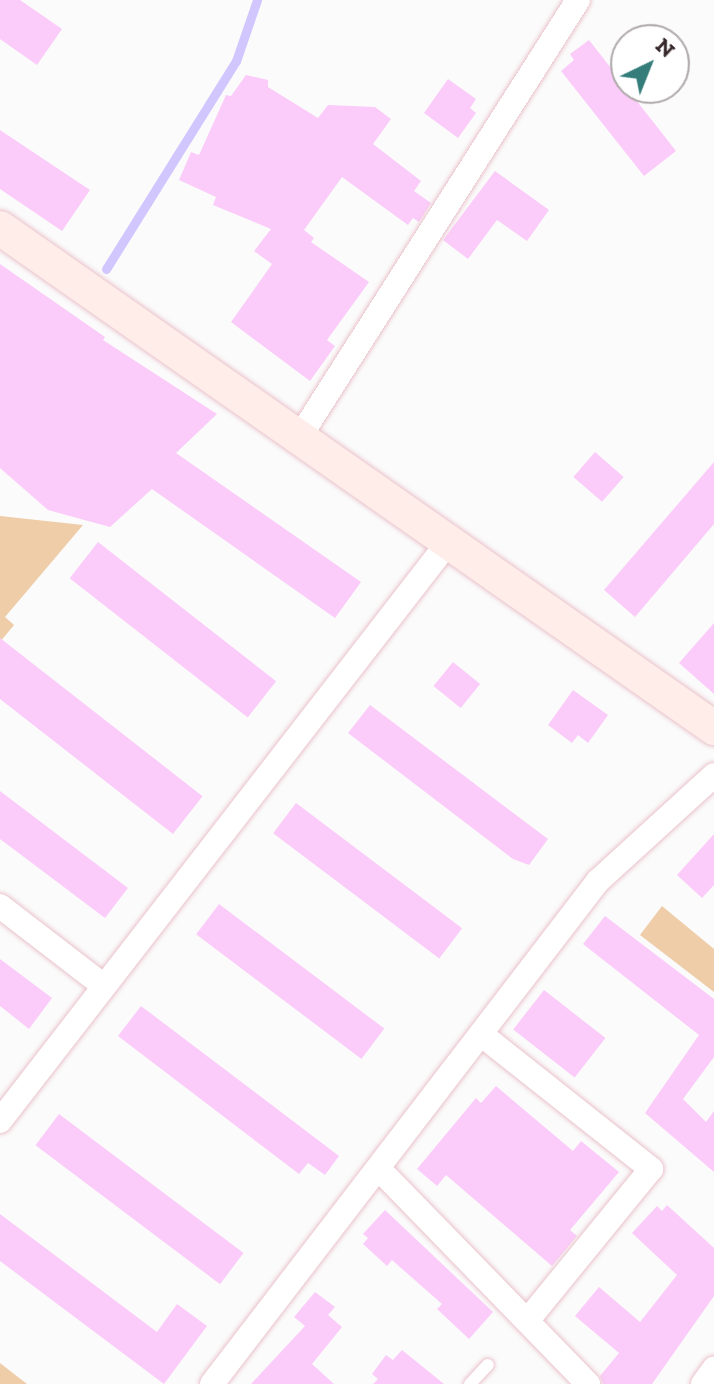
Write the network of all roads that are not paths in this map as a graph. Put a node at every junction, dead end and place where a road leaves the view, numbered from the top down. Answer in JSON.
{"nodes":[{"id":1,"x":578,"y":0,"type":"edge"},
{"id":2,"x":0,"y":228,"type":"edge"},
{"id":3,"x":299,"y":438,"type":"junction"},
{"id":4,"x":447,"y":544,"type":"junction"},
{"id":5,"x":714,"y":728,"type":"edge"},
{"id":6,"x":714,"y":775,"type":"edge"},
{"id":7,"x":0,"y":906,"type":"edge"},
{"id":8,"x":104,"y":986,"type":"junction"},
{"id":9,"x":482,"y":1035,"type":"junction"},
{"id":10,"x":0,"y":1121,"type":"edge"},
{"id":11,"x":379,"y":1169,"type":"junction"},
{"id":12,"x":528,"y":1320,"type":"junction"},
{"id":13,"x":488,"y":1365,"type":"dead end"},
{"id":14,"x":714,"y":1369,"type":"edge"},
{"id":15,"x":212,"y":1384,"type":"edge"},
{"id":16,"x":470,"y":1384,"type":"edge"},
{"id":17,"x":588,"y":1384,"type":"edge"},
{"id":18,"x":703,"y":1384,"type":"edge"}],
"edges":[{"from":1,"to":3,"type":"street"},
{"from":2,"to":3,"type":"street"},
{"from":3,"to":4,"type":"street"},
{"from":4,"to":5,"type":"street"},
{"from":4,"to":8,"type":"street"},
{"from":6,"to":9,"type":"street"},
{"from":7,"to":8,"type":"street"},
{"from":8,"to":10,"type":"street"},
{"from":9,"to":11,"type":"street"},
{"from":9,"to":12,"type":"street"},
{"from":11,"to":12,"type":"street"},
{"from":11,"to":15,"type":"street"},
{"from":12,"to":17,"type":"street"},
{"from":13,"to":16,"type":"lane"},
{"from":14,"to":18,"type":"street"}]}
